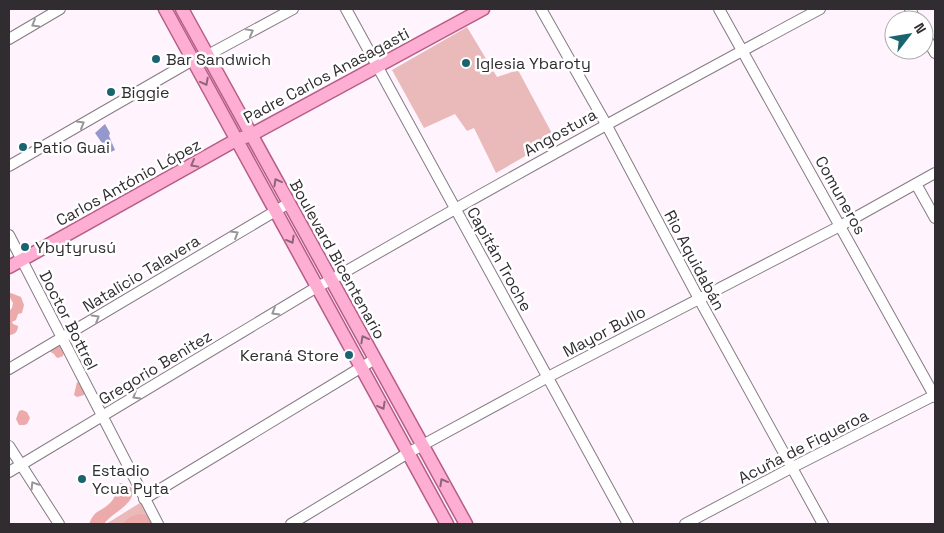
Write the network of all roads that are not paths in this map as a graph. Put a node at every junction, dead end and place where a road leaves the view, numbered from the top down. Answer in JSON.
{"nodes":[{"id":1,"x":60,"y":9,"type":"edge"},
{"id":2,"x":165,"y":9,"type":"edge"},
{"id":3,"x":182,"y":9,"type":"edge"},
{"id":4,"x":293,"y":9,"type":"edge"},
{"id":5,"x":346,"y":9,"type":"edge"},
{"id":6,"x":483,"y":9,"type":"edge"},
{"id":7,"x":541,"y":9,"type":"edge"},
{"id":8,"x":719,"y":9,"type":"edge"},
{"id":9,"x":820,"y":9,"type":"edge"},
{"id":10,"x":9,"y":39,"type":"edge"},
{"id":11,"x":743,"y":50,"type":"junction"},
{"id":12,"x":208,"y":55,"type":"junction"},
{"id":13,"x":193,"y":60,"type":"junction"},
{"id":14,"x":378,"y":66,"type":"junction"},
{"id":15,"x":606,"y":124,"type":"junction"},
{"id":16,"x":251,"y":135,"type":"junction"},
{"id":17,"x":236,"y":140,"type":"junction"},
{"id":18,"x":9,"y":166,"type":"edge"},
{"id":19,"x":935,"y":173,"type":"edge"},
{"id":20,"x":916,"y":184,"type":"junction"},
{"id":21,"x":289,"y":203,"type":"junction"},
{"id":22,"x":455,"y":208,"type":"junction"},
{"id":23,"x":275,"y":211,"type":"junction"},
{"id":24,"x":935,"y":218,"type":"edge"},
{"id":25,"x":840,"y":226,"type":"junction"},
{"id":26,"x":9,"y":236,"type":"edge"},
{"id":27,"x":22,"y":260,"type":"junction"},
{"id":28,"x":9,"y":267,"type":"edge"},
{"id":29,"x":331,"y":280,"type":"junction"},
{"id":30,"x":317,"y":287,"type":"junction"},
{"id":31,"x":699,"y":299,"type":"junction"},
{"id":32,"x":62,"y":338,"type":"junction"},
{"id":33,"x":375,"y":359,"type":"junction"},
{"id":34,"x":361,"y":367,"type":"junction"},
{"id":35,"x":9,"y":369,"type":"edge"},
{"id":36,"x":548,"y":378,"type":"junction"},
{"id":37,"x":935,"y":396,"type":"edge"},
{"id":38,"x":102,"y":416,"type":"junction"},
{"id":39,"x":9,"y":446,"type":"edge"},
{"id":40,"x":423,"y":446,"type":"junction"},
{"id":41,"x":408,"y":453,"type":"junction"},
{"id":42,"x":21,"y":465,"type":"junction"},
{"id":43,"x":791,"y":468,"type":"junction"},
{"id":44,"x":9,"y":472,"type":"edge"},
{"id":45,"x":144,"y":499,"type":"junction"},
{"id":46,"x":58,"y":524,"type":"edge"},
{"id":47,"x":158,"y":524,"type":"edge"},
{"id":48,"x":291,"y":524,"type":"edge"},
{"id":49,"x":447,"y":524,"type":"edge"},
{"id":50,"x":466,"y":524,"type":"edge"},
{"id":51,"x":628,"y":524,"type":"edge"},
{"id":52,"x":685,"y":524,"type":"edge"},
{"id":53,"x":822,"y":524,"type":"edge"}],
"edges":[{"from":1,"to":10,"type":"street","one_way":true},
{"from":2,"to":13,"type":"main road","name":"Boulevard Bicentenario"},
{"from":3,"to":12,"type":"main road","name":"Boulevard Bicentenario"},
{"from":12,"to":4,"type":"street","one_way":true},
{"from":5,"to":14,"type":"street","name":"Capitán Troche"},
{"from":6,"to":14,"type":"main road","name":"Padre Carlos Anasagasti"},
{"from":7,"to":15,"type":"street","name":"Rio Aquidabán"},
{"from":8,"to":11,"type":"street","name":"Comuneros"},
{"from":9,"to":11,"type":"street","name":"Angostura"},
{"from":11,"to":15,"type":"street","name":"Angostura"},
{"from":11,"to":25,"type":"street","name":"Comuneros"},
{"from":12,"to":13,"type":"street"},
{"from":12,"to":16,"type":"main road","name":"Boulevard Bicentenario"},
{"from":13,"to":17,"type":"main road","name":"Boulevard Bicentenario","one_way":true},
{"from":18,"to":13,"type":"street","one_way":true},
{"from":14,"to":16,"type":"main road","name":"Padre Carlos Anasagasti"},
{"from":14,"to":22,"type":"street","name":"Capitán Troche"},
{"from":15,"to":22,"type":"street","name":"Angostura"},
{"from":15,"to":31,"type":"street","name":"Rio Aquidabán"},
{"from":16,"to":17,"type":"main road","name":"Padre Carlos Anasagasti"},
{"from":21,"to":16,"type":"main road","name":"Boulevard Bicentenario","one_way":true},
{"from":17,"to":23,"type":"main road","name":"Boulevard Bicentenario"},
{"from":17,"to":27,"type":"main road","name":"Carlos António López","one_way":true},
{"from":19,"to":20,"type":"street","name":"Mayor Bullo"},
{"from":20,"to":24,"type":"street"},
{"from":20,"to":25,"type":"street","name":"Mayor Bullo"},
{"from":21,"to":23,"type":"street","name":"Natalicio Talavera"},
{"from":21,"to":29,"type":"main road","name":"Boulevard Bicentenario"},
{"from":22,"to":29,"type":"street","name":"Angostura"},
{"from":22,"to":36,"type":"street","name":"Capitán Troche"},
{"from":23,"to":30,"type":"main road","name":"Boulevard Bicentenario","one_way":true},
{"from":32,"to":23,"type":"street","name":"Natalicio Talavera","one_way":true},
{"from":25,"to":31,"type":"street","name":"Mayor Bullo"},
{"from":25,"to":37,"type":"street","name":"Comuneros"},
{"from":26,"to":27,"type":"street","name":"Doctor Bottrel"},
{"from":27,"to":28,"type":"main road","name":"Carlos António López"},
{"from":27,"to":32,"type":"street","name":"Doctor Bottrel"},
{"from":29,"to":30,"type":"street","name":"Angostura"},
{"from":33,"to":29,"type":"main road","name":"Boulevard Bicentenario","one_way":true},
{"from":30,"to":34,"type":"main road","name":"Boulevard Bicentenario"},
{"from":30,"to":38,"type":"street","name":"Gregorio Benitez","one_way":true},
{"from":31,"to":36,"type":"street","name":"Mayor Bullo"},
{"from":31,"to":43,"type":"street","name":"Rio Aquidabán"},
{"from":32,"to":35,"type":"street","name":"Natalicio Talavera"},
{"from":32,"to":38,"type":"street","name":"Doctor Bottrel"},
{"from":33,"to":34,"type":"street"},
{"from":33,"to":40,"type":"main road","name":"Boulevard Bicentenario"},
{"from":34,"to":41,"type":"main road","name":"Boulevard Bicentenario","one_way":true},
{"from":34,"to":45,"type":"street"},
{"from":36,"to":40,"type":"street","name":"Mayor Bullo"},
{"from":36,"to":51,"type":"street","name":"Capitán Troche"},
{"from":37,"to":43,"type":"street","name":"Acuña de Figueroa"},
{"from":38,"to":42,"type":"street","name":"Gregorio Benitez"},
{"from":38,"to":45,"type":"street","name":"Doctor Bottrel"},
{"from":39,"to":42,"type":"street"},
{"from":40,"to":41,"type":"street","name":"Mayor Bullo"},
{"from":50,"to":40,"type":"main road","name":"Boulevard Bicentenario","one_way":true},
{"from":41,"to":48,"type":"street","name":"Mayor Bullo"},
{"from":41,"to":49,"type":"main road","name":"Boulevard Bicentenario"},
{"from":42,"to":44,"type":"street","name":"Gregorio Benitez"},
{"from":46,"to":42,"type":"street","one_way":true},
{"from":43,"to":52,"type":"street","name":"Acuña de Figueroa"},
{"from":43,"to":53,"type":"street","name":"Rio Aquidabán"},
{"from":45,"to":47,"type":"street","name":"Doctor Bottrel"}]}
